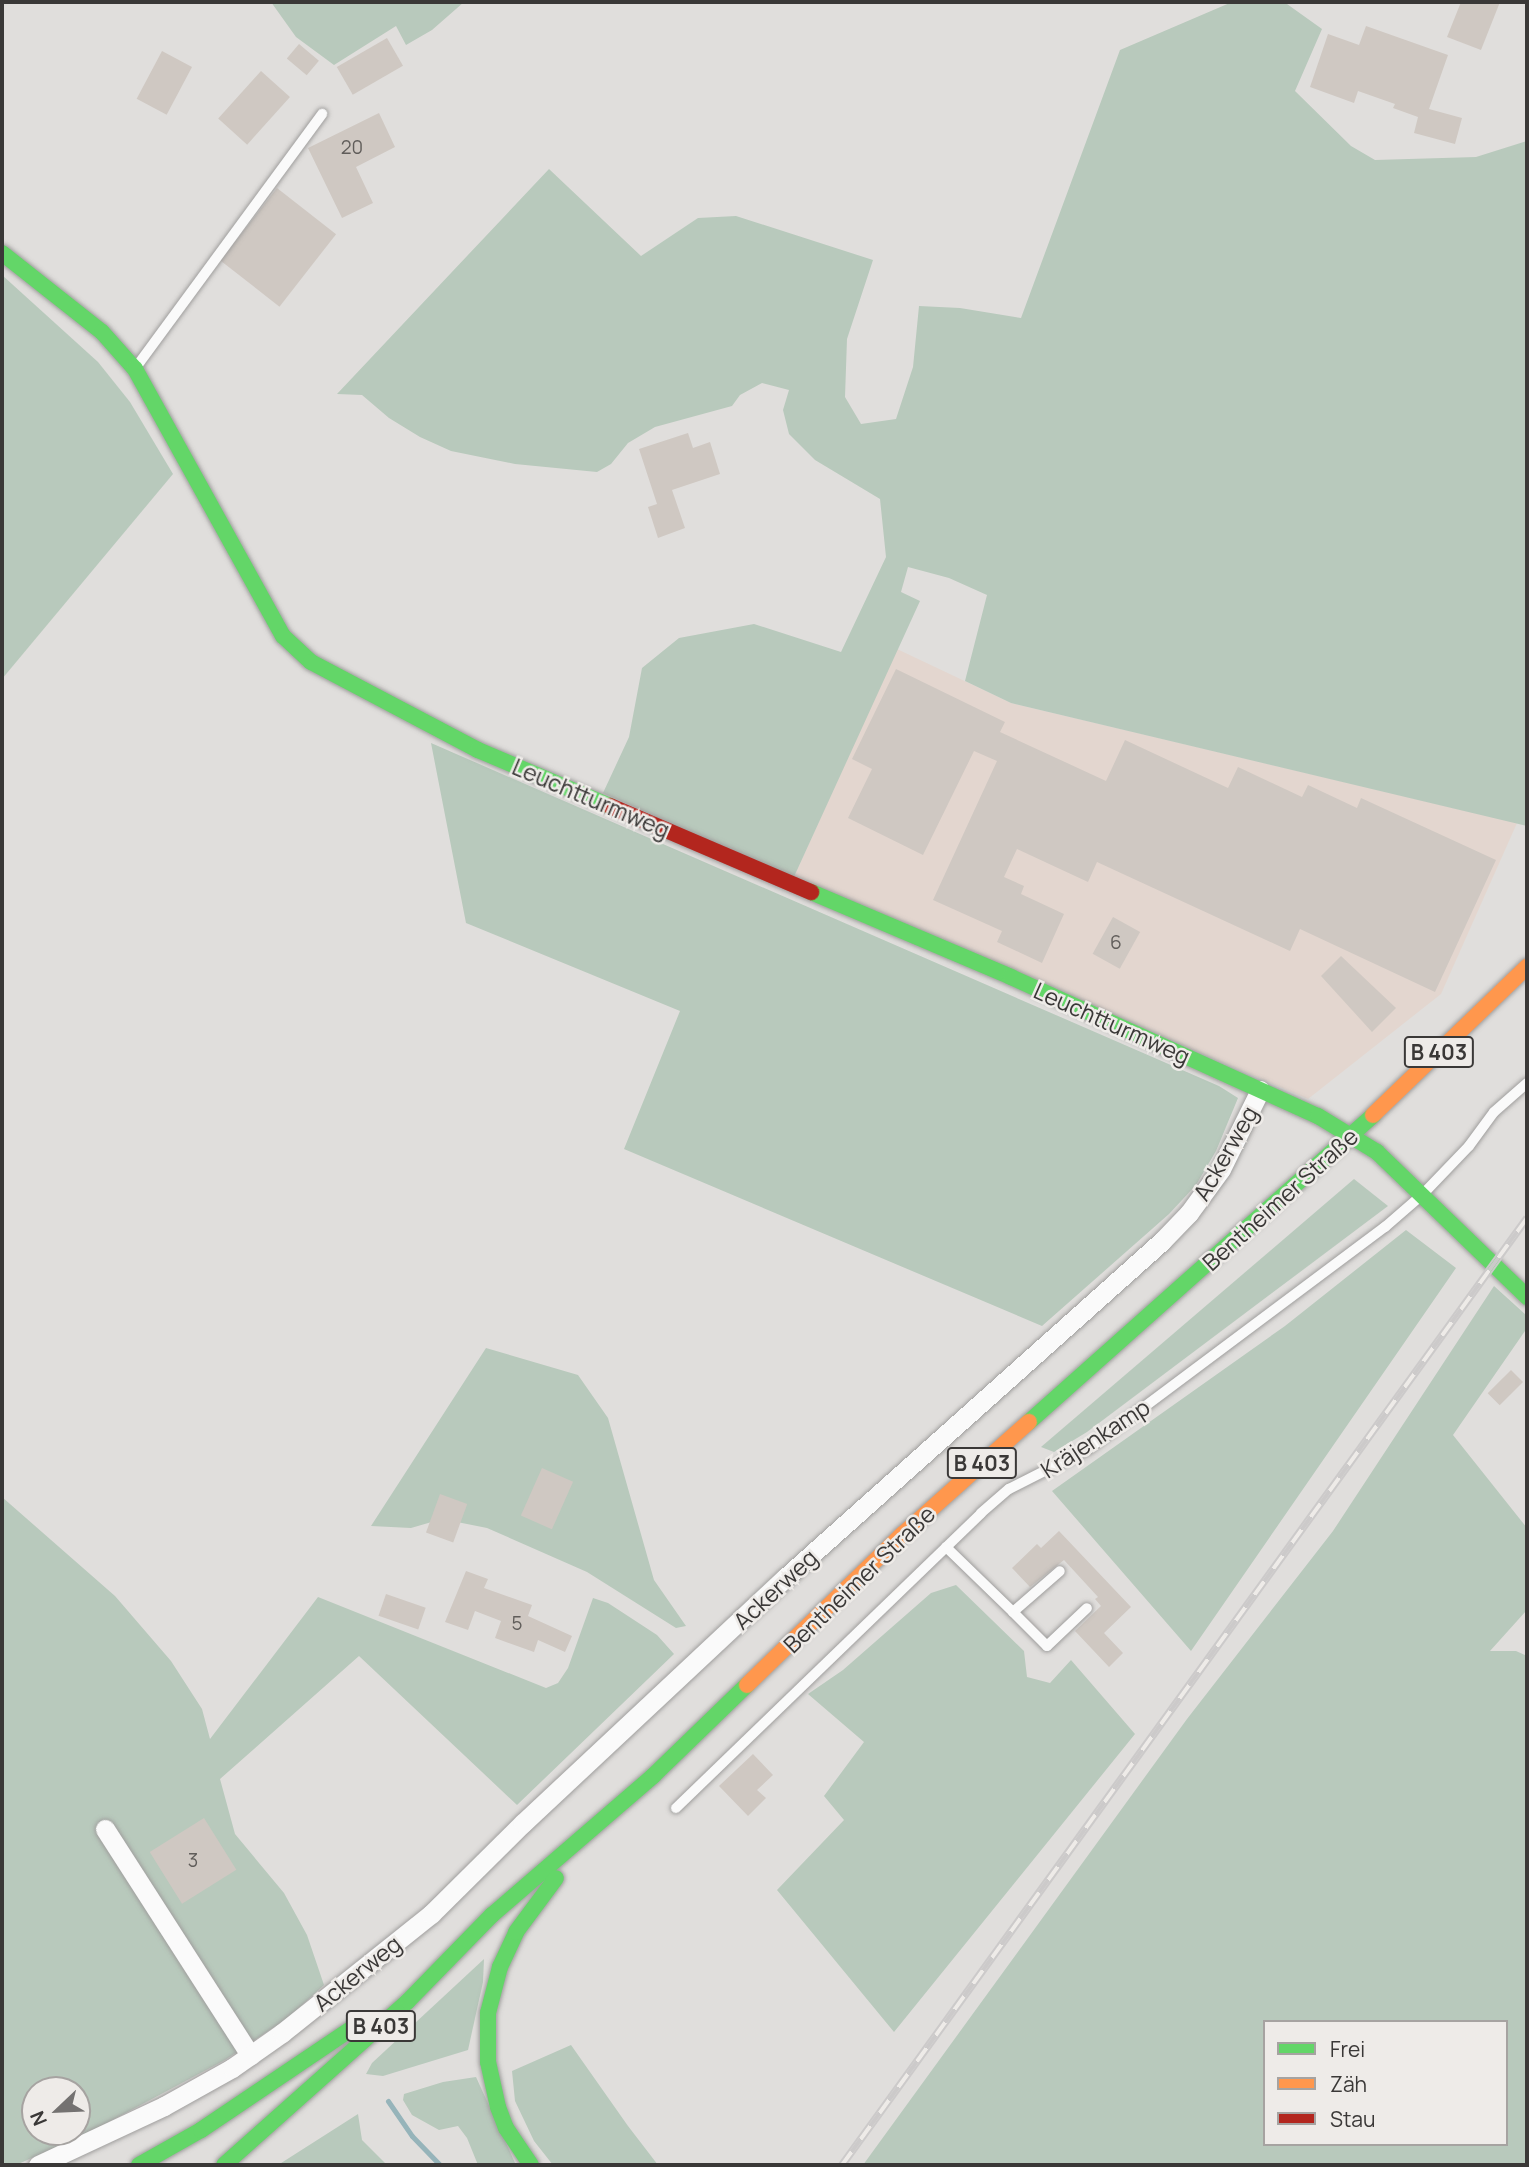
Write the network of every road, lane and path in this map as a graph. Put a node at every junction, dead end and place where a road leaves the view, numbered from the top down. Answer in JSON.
{"nodes":[{"id":1,"x":322,"y":114,"type":"dead end"},
{"id":2,"x":2,"y":253,"type":"edge"},
{"id":3,"x":135,"y":369,"type":"junction"},
{"id":4,"x":1527,"y":967,"type":"edge"},
{"id":5,"x":1527,"y":1083,"type":"edge"},
{"id":6,"x":1260,"y":1090,"type":"junction"},
{"id":7,"x":1352,"y":1136,"type":"junction"},
{"id":8,"x":1423,"y":1194,"type":"junction"},
{"id":9,"x":1527,"y":1297,"type":"edge"},
{"id":10,"x":946,"y":1547,"type":"junction"},
{"id":11,"x":1060,"y":1571,"type":"dead end"},
{"id":12,"x":1087,"y":1608,"type":"dead end"},
{"id":13,"x":1013,"y":1612,"type":"junction"},
{"id":14,"x":626,"y":1798,"type":"junction"},
{"id":15,"x":676,"y":1808,"type":"dead end"},
{"id":16,"x":105,"y":1829,"type":"dead end"},
{"id":17,"x":492,"y":1915,"type":"junction"},
{"id":18,"x":250,"y":2055,"type":"junction"},
{"id":19,"x":38,"y":2165,"type":"edge"},
{"id":20,"x":139,"y":2165,"type":"edge"},
{"id":21,"x":224,"y":2165,"type":"edge"},
{"id":22,"x":531,"y":2165,"type":"edge"}],
"edges":[{"from":1,"to":3,"type":"lane"},
{"from":2,"to":3,"type":"main road","name":"Leuchtturmweg"},
{"from":3,"to":6,"type":"main road","name":"Leuchtturmweg"},
{"from":4,"to":7,"type":"main road","name":"Bentheimer Straße","number":"B 403"},
{"from":5,"to":8,"type":"lane","name":"Kräjenkamp"},
{"from":6,"to":7,"type":"main road","name":"Leuchtturmweg"},
{"from":6,"to":18,"type":"street","name":"Ackerweg"},
{"from":7,"to":8,"type":"main road","name":"Leuchtturmweg"},
{"from":7,"to":14,"type":"main road","name":"Bentheimer Straße","number":"B 403"},
{"from":8,"to":9,"type":"main road","name":"Leuchtturmweg"},
{"from":8,"to":10,"type":"lane","name":"Kräjenkamp"},
{"from":10,"to":13,"type":"lane"},
{"from":10,"to":15,"type":"lane","name":"Kräjenkamp"},
{"from":11,"to":13,"type":"lane"},
{"from":12,"to":13,"type":"lane"},
{"from":14,"to":17,"type":"main road","name":"Bentheimer Straße","number":"B 403"},
{"from":14,"to":22,"type":"main road"},
{"from":16,"to":18,"type":"street"},
{"from":17,"to":20,"type":"main road"},
{"from":17,"to":21,"type":"main road","name":"Bentheimer Straße","number":"B 403"},
{"from":18,"to":19,"type":"street","name":"Ackerweg"}]}
